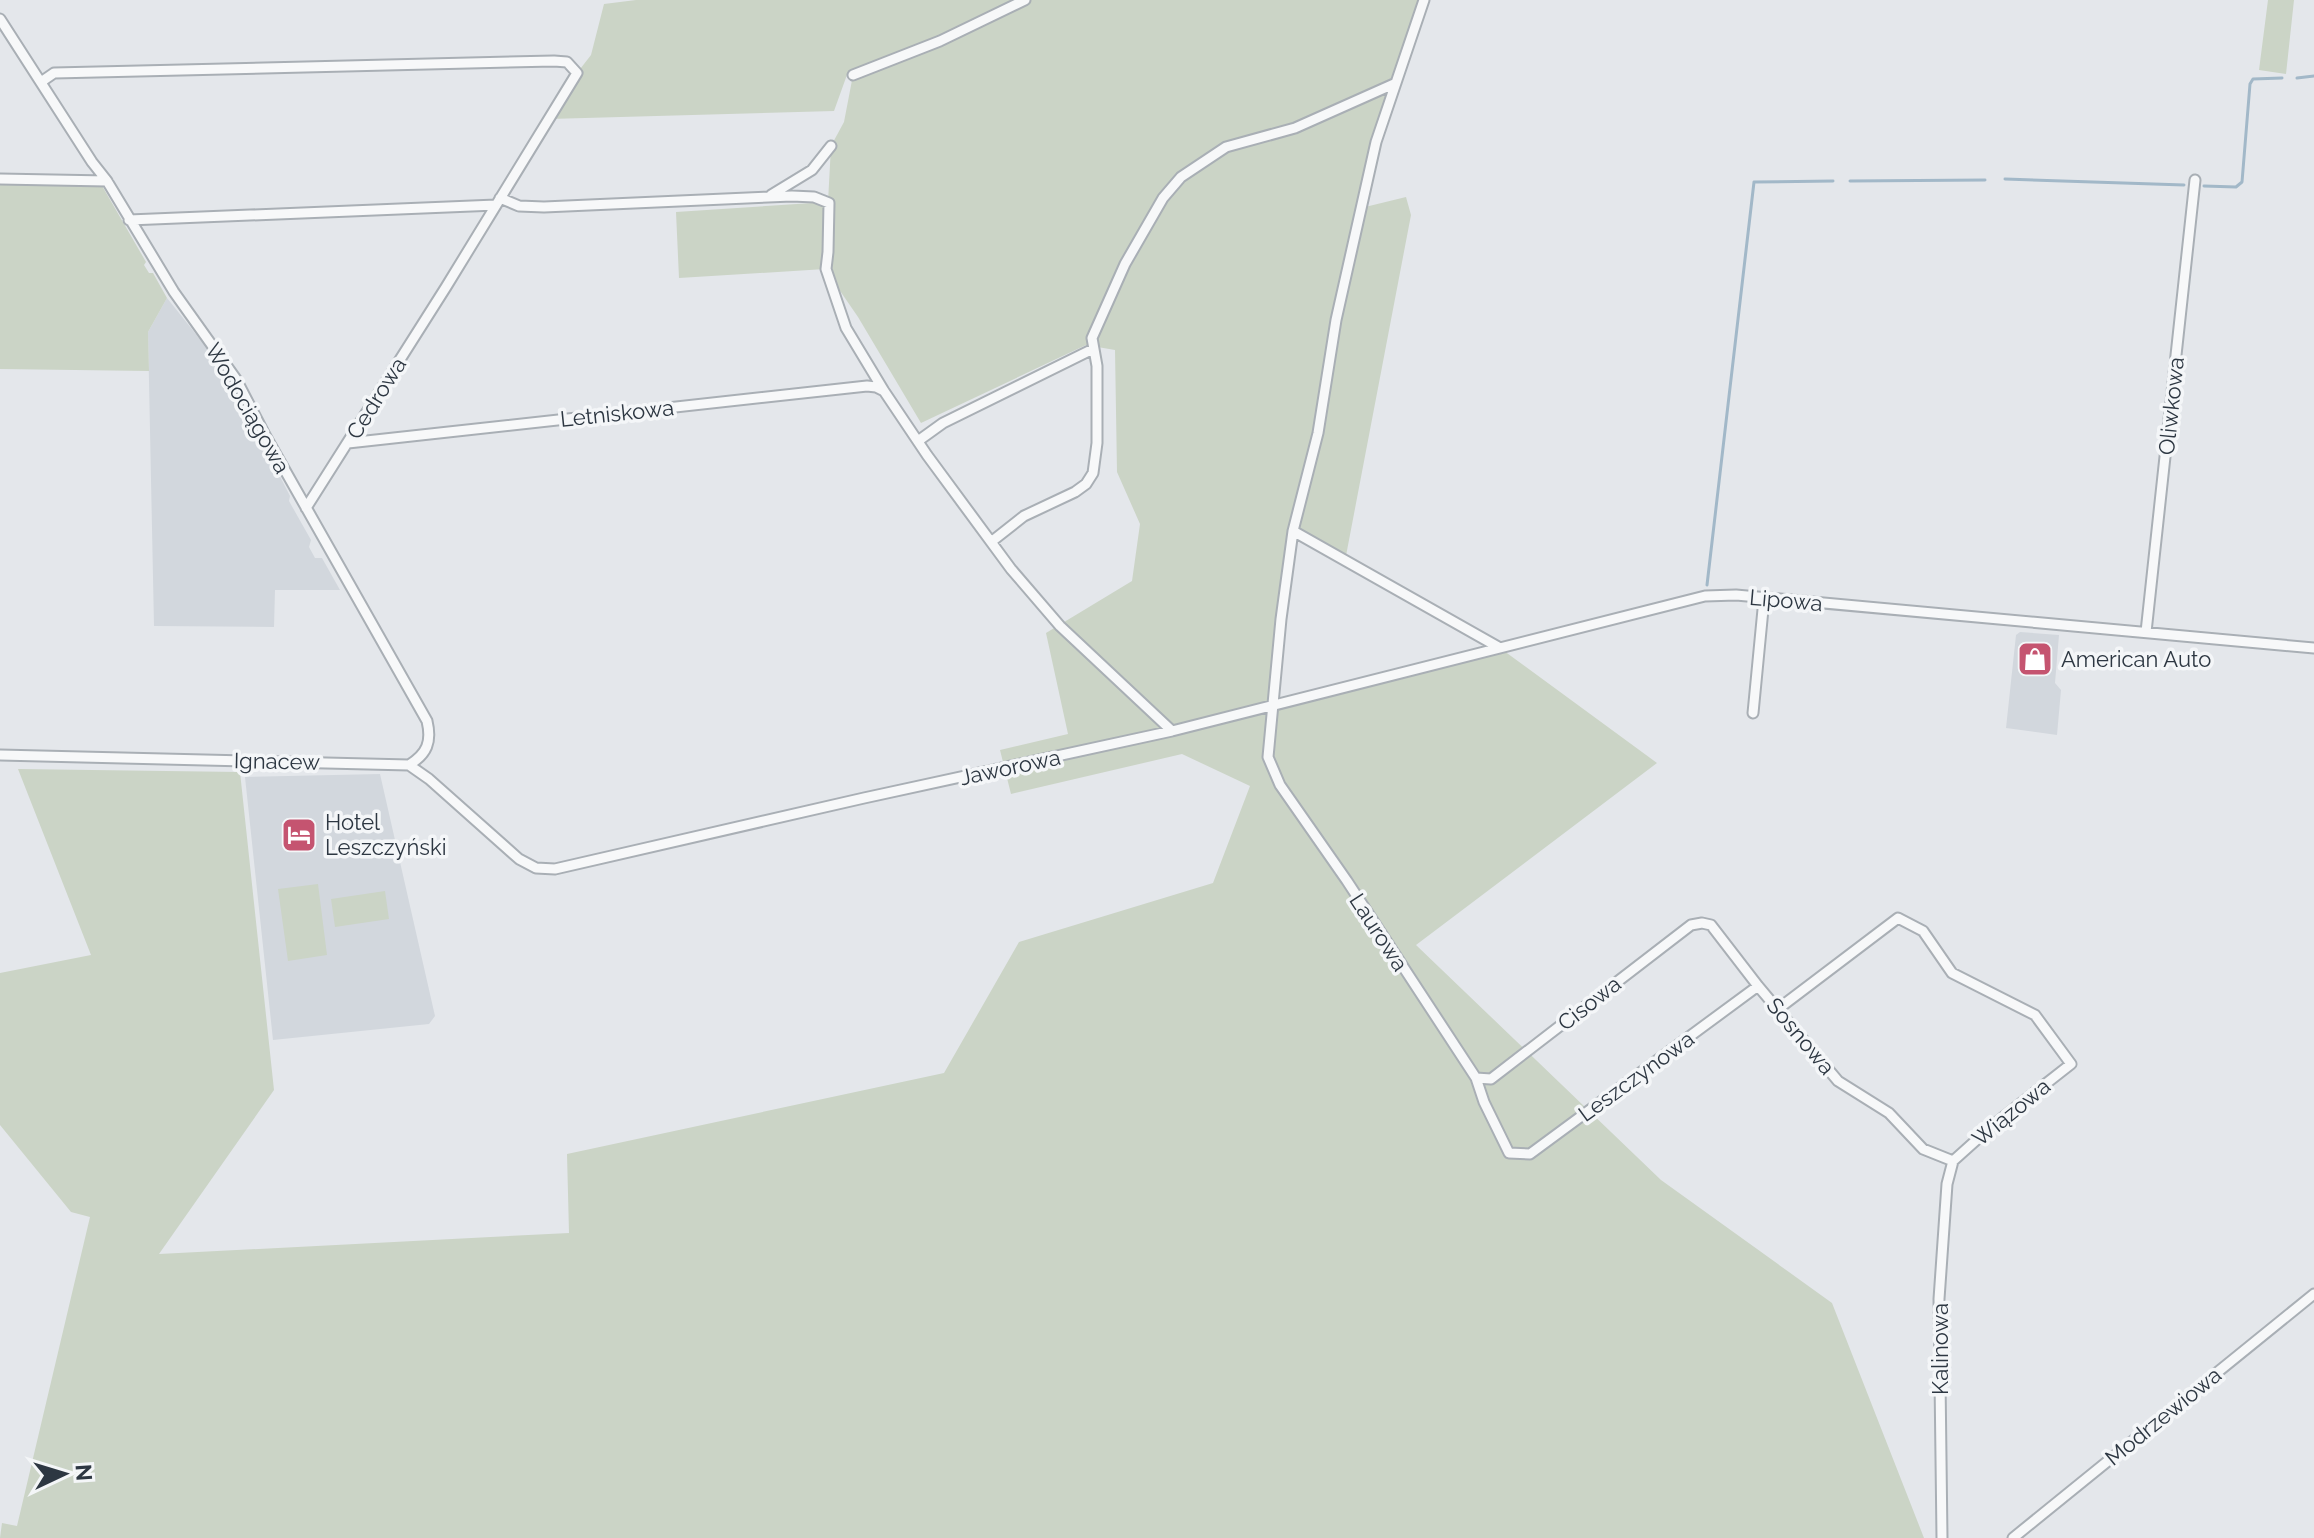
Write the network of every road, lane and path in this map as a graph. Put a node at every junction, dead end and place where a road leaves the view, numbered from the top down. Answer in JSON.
{"nodes":[{"id":1,"x":1025,"y":0,"type":"edge"},
{"id":2,"x":1424,"y":0,"type":"edge"},
{"id":3,"x":0,"y":19,"type":"edge"},
{"id":4,"x":853,"y":75,"type":"dead end"},
{"id":5,"x":41,"y":82,"type":"junction"},
{"id":6,"x":1396,"y":83,"type":"junction"},
{"id":7,"x":831,"y":146,"type":"dead end"},
{"id":8,"x":0,"y":179,"type":"edge"},
{"id":9,"x":2195,"y":180,"type":"dead end"},
{"id":10,"x":107,"y":181,"type":"junction"},
{"id":11,"x":764,"y":198,"type":"junction"},
{"id":12,"x":498,"y":202,"type":"junction"},
{"id":13,"x":129,"y":220,"type":"junction"},
{"id":14,"x":1093,"y":349,"type":"junction"},
{"id":15,"x":884,"y":391,"type":"junction"},
{"id":16,"x":918,"y":441,"type":"junction"},
{"id":17,"x":348,"y":443,"type":"junction"},
{"id":18,"x":306,"y":508,"type":"junction"},
{"id":19,"x":1293,"y":531,"type":"junction"},
{"id":20,"x":991,"y":542,"type":"junction"},
{"id":21,"x":1764,"y":599,"type":"junction"},
{"id":22,"x":2146,"y":632,"type":"junction"},
{"id":23,"x":1500,"y":648,"type":"junction"},
{"id":24,"x":2314,"y":648,"type":"edge"},
{"id":25,"x":1272,"y":707,"type":"junction"},
{"id":26,"x":1753,"y":713,"type":"dead end"},
{"id":27,"x":1172,"y":731,"type":"junction"},
{"id":28,"x":0,"y":755,"type":"edge"},
{"id":29,"x":409,"y":765,"type":"junction"},
{"id":30,"x":1702,"y":923,"type":"joint"},
{"id":31,"x":1758,"y":986,"type":"junction"},
{"id":32,"x":1778,"y":1009,"type":"junction"},
{"id":33,"x":1476,"y":1078,"type":"junction"},
{"id":34,"x":1509,"y":1153,"type":"joint"},
{"id":35,"x":1953,"y":1161,"type":"junction"},
{"id":36,"x":2314,"y":1294,"type":"edge"},
{"id":37,"x":1942,"y":1538,"type":"edge"},
{"id":38,"x":2013,"y":1538,"type":"edge"}],
"edges":[{"from":1,"to":4,"type":"street"},
{"from":2,"to":6,"type":"street","name":"Laurowa"},
{"from":3,"to":5,"type":"street","name":"Wodociągowa"},
{"from":5,"to":10,"type":"street","name":"Wodociągowa"},
{"from":5,"to":12,"type":"street","name":"Cedrowa"},
{"from":6,"to":14,"type":"street"},
{"from":6,"to":19,"type":"street","name":"Laurowa"},
{"from":7,"to":11,"type":"street"},
{"from":8,"to":10,"type":"street"},
{"from":9,"to":22,"type":"street","name":"Oliwkowa"},
{"from":10,"to":13,"type":"street","name":"Wodociągowa"},
{"from":11,"to":12,"type":"street"},
{"from":11,"to":15,"type":"street"},
{"from":12,"to":13,"type":"street"},
{"from":12,"to":17,"type":"street","name":"Cedrowa"},
{"from":13,"to":18,"type":"street","name":"Wodociągowa"},
{"from":14,"to":16,"type":"street"},
{"from":14,"to":20,"type":"street"},
{"from":15,"to":16,"type":"street"},
{"from":15,"to":17,"type":"street","name":"Letniskowa"},
{"from":16,"to":20,"type":"street"},
{"from":17,"to":18,"type":"street","name":"Cedrowa"},
{"from":18,"to":29,"type":"street","name":"Wodociągowa"},
{"from":19,"to":23,"type":"street"},
{"from":19,"to":25,"type":"street","name":"Laurowa"},
{"from":20,"to":27,"type":"street"},
{"from":21,"to":22,"type":"street","name":"Lipowa"},
{"from":21,"to":23,"type":"street","name":"Lipowa"},
{"from":21,"to":26,"type":"street"},
{"from":22,"to":24,"type":"street","name":"Lipowa"},
{"from":23,"to":25,"type":"street","name":"Jaworowa"},
{"from":25,"to":27,"type":"street","name":"Jaworowa"},
{"from":25,"to":33,"type":"street","name":"Laurowa"},
{"from":27,"to":29,"type":"street","name":"Jaworowa"},
{"from":28,"to":29,"type":"street","name":"Ignacew"},
{"from":30,"to":31,"type":"street","name":"Sosnowa"},
{"from":30,"to":33,"type":"street","name":"Cisowa"},
{"from":31,"to":32,"type":"street","name":"Sosnowa"},
{"from":31,"to":34,"type":"street","name":"Leszczynowa"},
{"from":32,"to":35,"type":"street","name":"Sosnowa"},
{"from":32,"to":35,"type":"street","name":"Wiązowa"},
{"from":33,"to":34,"type":"street","name":"Laurowa"},
{"from":35,"to":37,"type":"street","name":"Kalinowa"},
{"from":36,"to":38,"type":"street","name":"Modrzewiowa"}]}
